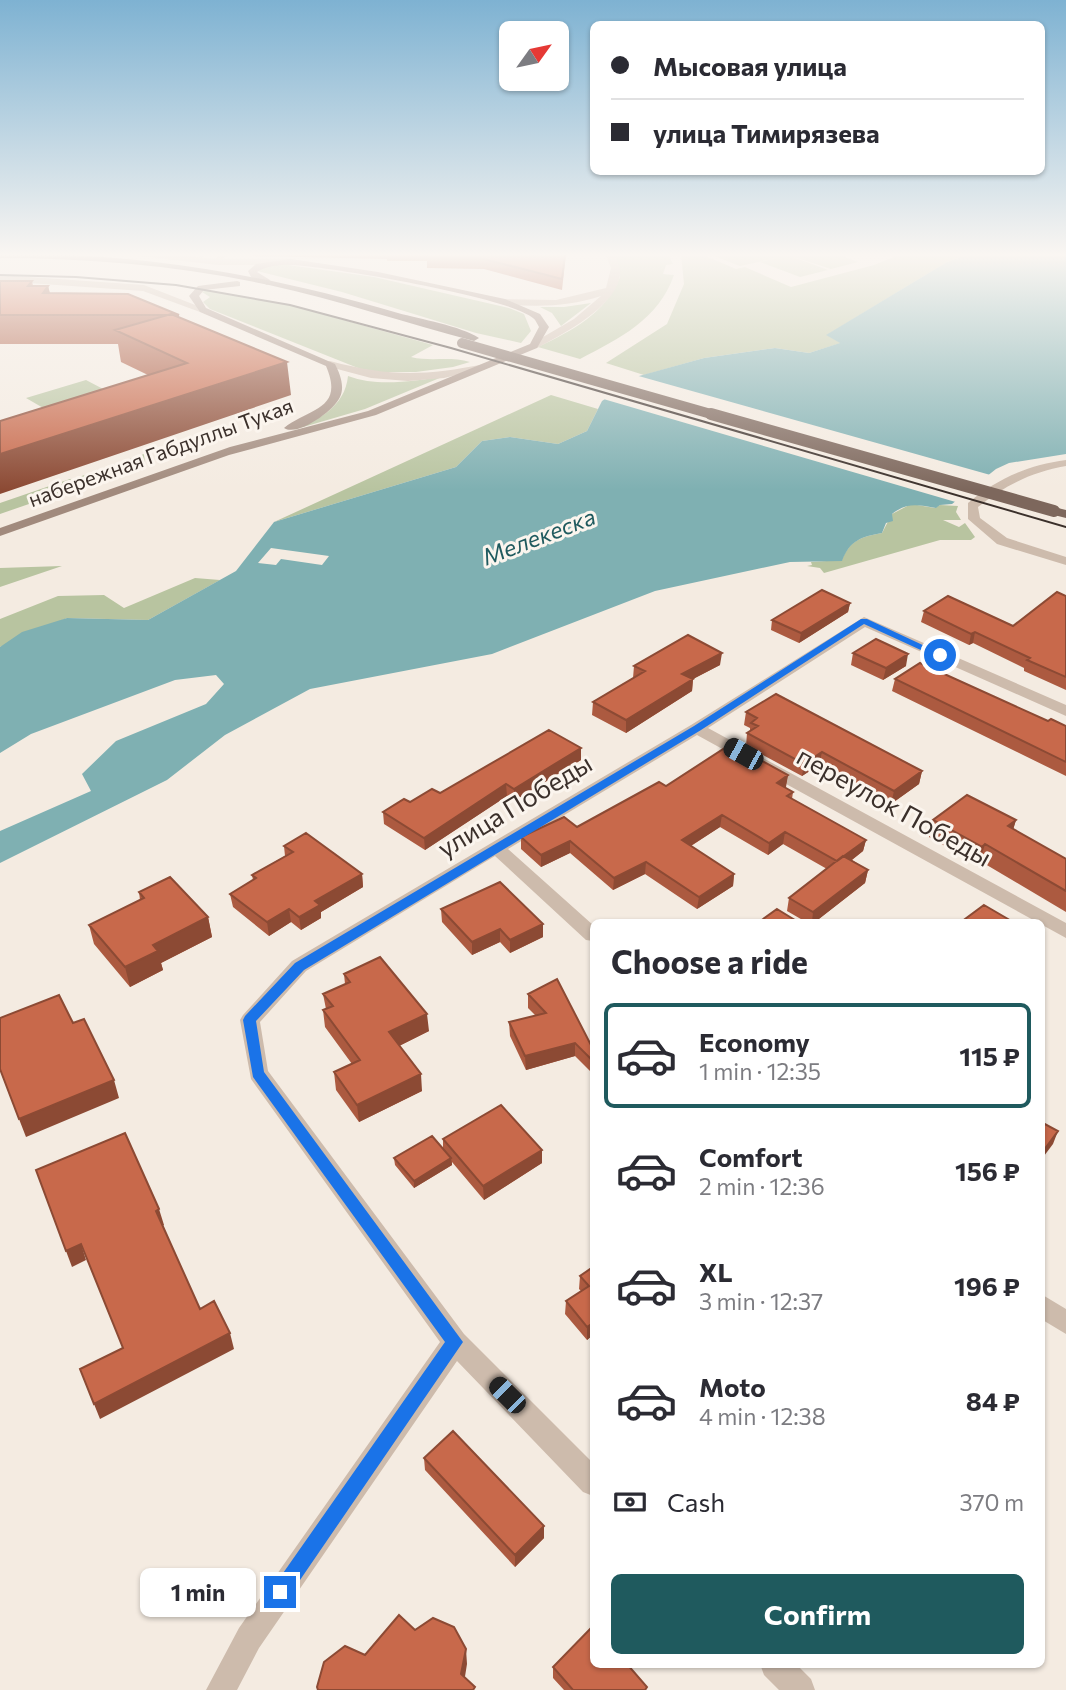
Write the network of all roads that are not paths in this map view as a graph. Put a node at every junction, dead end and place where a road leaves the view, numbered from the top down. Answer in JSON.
{"nodes":[{"id":1,"x":254,"y":332,"type":"edge"},
{"id":2,"x":424,"y":332,"type":"edge"},
{"id":3,"x":451,"y":332,"type":"edge"},
{"id":4,"x":541,"y":332,"type":"edge"},
{"id":5,"x":558,"y":332,"type":"edge"},
{"id":6,"x":534,"y":346,"type":"junction"},
{"id":7,"x":330,"y":364,"type":"junction"},
{"id":8,"x":485,"y":367,"type":"junction"},
{"id":9,"x":226,"y":452,"type":"junction"},
{"id":10,"x":1066,"y":463,"type":"edge"},
{"id":11,"x":1062,"y":509,"type":"edge"},
{"id":12,"x":0,"y":532,"type":"edge"},
{"id":13,"x":1066,"y":561,"type":"edge"},
{"id":14,"x":1066,"y":711,"type":"edge"},
{"id":15,"x":697,"y":728,"type":"junction"},
{"id":16,"x":498,"y":849,"type":"junction"},
{"id":17,"x":1042,"y":919,"type":"edge"},
{"id":18,"x":1045,"y":920,"type":"edge"},
{"id":19,"x":590,"y":932,"type":"edge"},
{"id":20,"x":1066,"y":932,"type":"edge"},
{"id":21,"x":1045,"y":1308,"type":"edge"},
{"id":22,"x":1066,"y":1323,"type":"edge"},
{"id":23,"x":455,"y":1342,"type":"junction"},
{"id":24,"x":590,"y":1479,"type":"edge"},
{"id":25,"x":779,"y":1668,"type":"edge"},
{"id":26,"x":221,"y":1690,"type":"edge"},
{"id":27,"x":800,"y":1690,"type":"edge"}],
"edges":[{"from":1,"to":7,"type":"main road"},
{"from":2,"to":11,"type":"main road","bridge":true},
{"from":3,"to":11,"type":"main road"},
{"from":4,"to":6,"type":"main road"},
{"from":5,"to":6,"type":"street"},
{"from":6,"to":8,"type":"main road"},
{"from":7,"to":8,"type":"street"},
{"from":7,"to":9,"type":"main road","name":"набережная Габдуллы Тукая"},
{"from":8,"to":9,"type":"main road"},
{"from":9,"to":12,"type":"main road","name":"набережная Габдуллы Тукая"},
{"from":10,"to":13,"type":"street"},
{"from":14,"to":15,"type":"street","name":"улица Победы"},
{"from":15,"to":16,"type":"street","name":"улица Победы"},
{"from":15,"to":17,"type":"street","name":"переулок Победы"},
{"from":16,"to":19,"type":"street"},
{"from":16,"to":23,"type":"street","name":"улица Победы"},
{"from":18,"to":20,"type":"street","name":"переулок Победы"},
{"from":21,"to":22,"type":"street"},
{"from":23,"to":24,"type":"street"},
{"from":23,"to":26,"type":"street"},
{"from":25,"to":27,"type":"street"}]}
